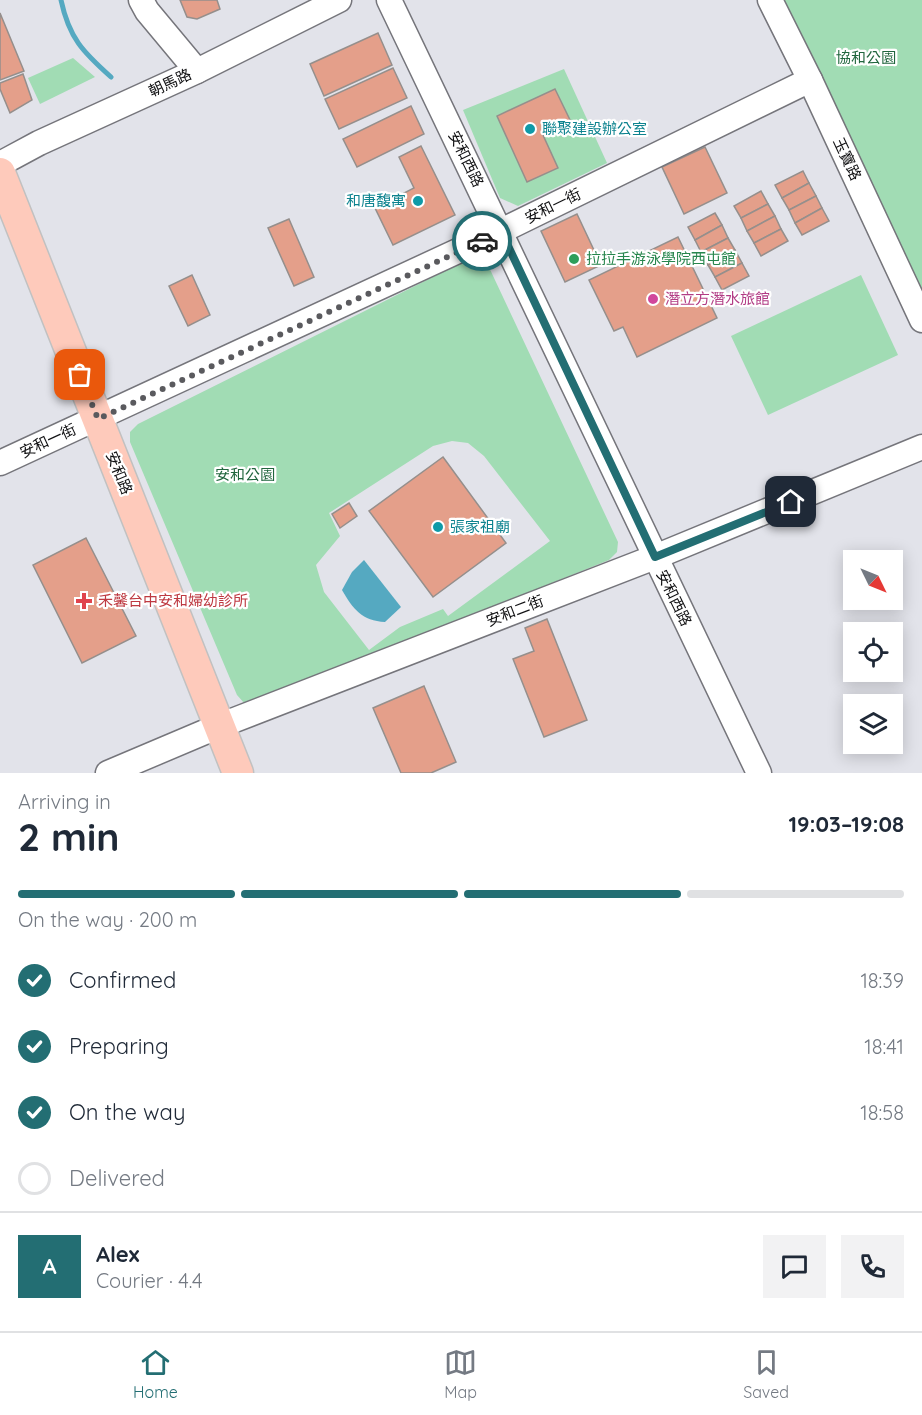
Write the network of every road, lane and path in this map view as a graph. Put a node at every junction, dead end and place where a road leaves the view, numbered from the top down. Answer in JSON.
{"nodes":[{"id":1,"x":141,"y":0,"type":"edge"},
{"id":2,"x":339,"y":0,"type":"edge"},
{"id":3,"x":389,"y":0,"type":"edge"},
{"id":4,"x":770,"y":0,"type":"edge"},
{"id":5,"x":197,"y":71,"type":"junction"},
{"id":6,"x":810,"y":80,"type":"junction"},
{"id":7,"x":0,"y":164,"type":"edge"},
{"id":8,"x":0,"y":173,"type":"edge"},
{"id":9,"x":501,"y":231,"type":"junction"},
{"id":10,"x":921,"y":313,"type":"edge"},
{"id":11,"x":98,"y":419,"type":"junction"},
{"id":12,"x":922,"y":447,"type":"edge"},
{"id":13,"x":0,"y":463,"type":"edge"},
{"id":14,"x":655,"y":557,"type":"junction"},
{"id":15,"x":219,"y":726,"type":"junction"},
{"id":16,"x":108,"y":773,"type":"edge"},
{"id":17,"x":238,"y":773,"type":"edge"},
{"id":18,"x":759,"y":773,"type":"edge"}],
"edges":[{"from":1,"to":5,"type":"street"},
{"from":2,"to":5,"type":"street","name":"朝馬路"},
{"from":3,"to":9,"type":"street","name":"安和西路"},
{"from":4,"to":6,"type":"street","name":"玉寶路"},
{"from":5,"to":7,"type":"street","name":"朝馬路"},
{"from":6,"to":9,"type":"street","name":"安和一街"},
{"from":6,"to":10,"type":"street","name":"玉寶路"},
{"from":8,"to":11,"type":"main road","name":"安和路"},
{"from":9,"to":11,"type":"street","name":"安和一街"},
{"from":9,"to":14,"type":"street","name":"安和西路"},
{"from":11,"to":13,"type":"street","name":"安和一街"},
{"from":11,"to":15,"type":"main road","name":"安和路"},
{"from":12,"to":14,"type":"street","name":"安和二街"},
{"from":14,"to":15,"type":"street","name":"安和二街"},
{"from":14,"to":18,"type":"street","name":"安和西路"},
{"from":15,"to":16,"type":"street","name":"安和二街"},
{"from":15,"to":17,"type":"main road","name":"安和路"}]}
